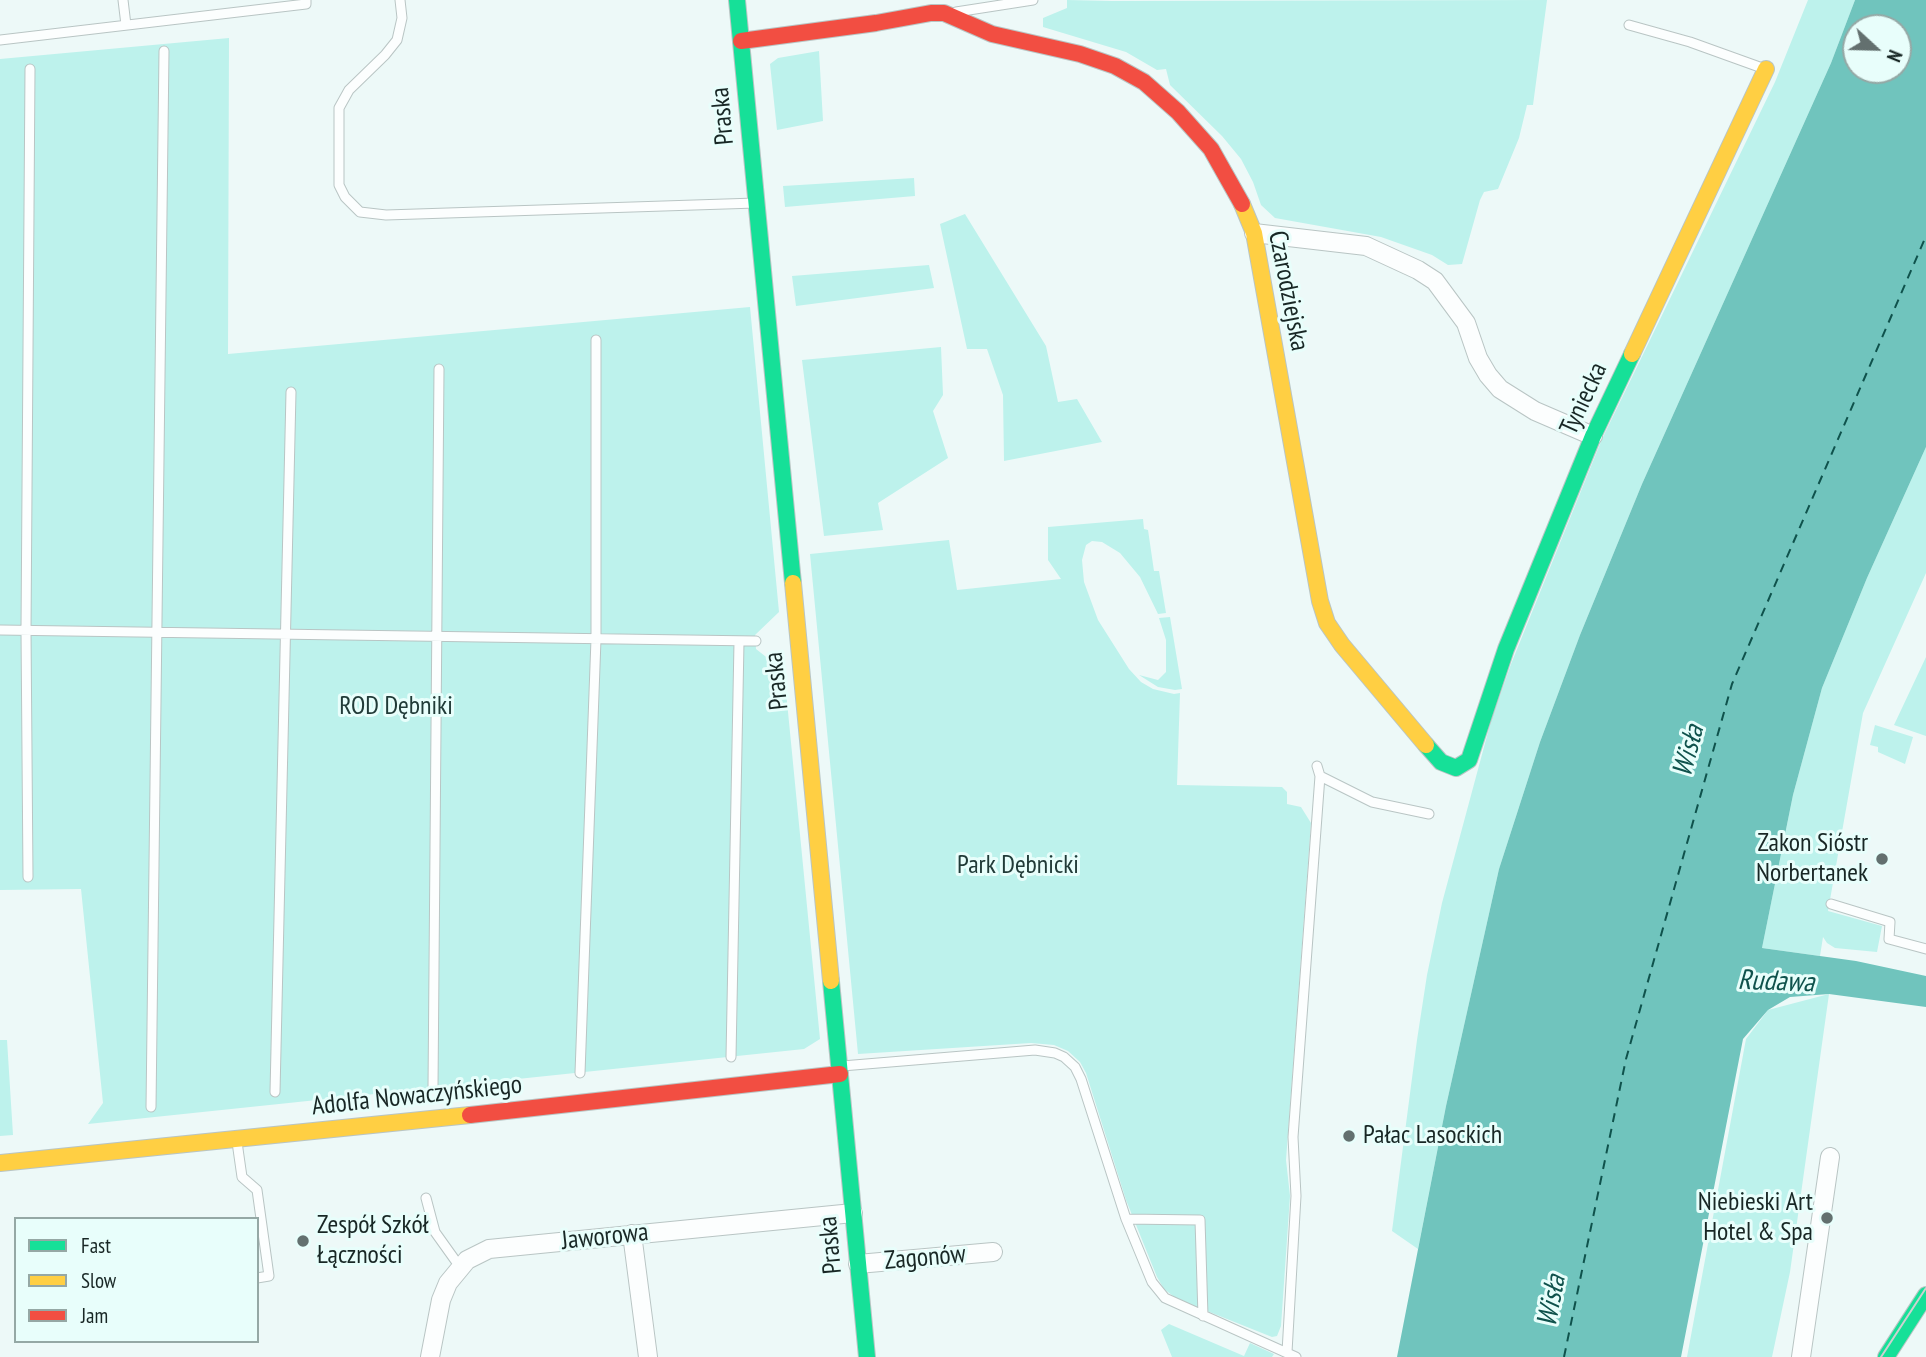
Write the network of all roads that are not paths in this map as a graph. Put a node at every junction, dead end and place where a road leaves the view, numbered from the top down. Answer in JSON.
{"nodes":[{"id":1,"x":123,"y":0,"type":"edge"},
{"id":2,"x":306,"y":0,"type":"edge"},
{"id":3,"x":400,"y":0,"type":"edge"},
{"id":4,"x":737,"y":0,"type":"edge"},
{"id":5,"x":1033,"y":0,"type":"edge"},
{"id":6,"x":935,"y":10,"type":"junction"},
{"id":7,"x":126,"y":25,"type":"junction"},
{"id":8,"x":1629,"y":25,"type":"dead end"},
{"id":9,"x":0,"y":40,"type":"edge"},
{"id":10,"x":741,"y":41,"type":"junction"},
{"id":11,"x":164,"y":51,"type":"dead end"},
{"id":12,"x":30,"y":69,"type":"dead end"},
{"id":13,"x":1766,"y":69,"type":"joint"},
{"id":14,"x":756,"y":203,"type":"junction"},
{"id":15,"x":1254,"y":233,"type":"junction"},
{"id":16,"x":596,"y":340,"type":"dead end"},
{"id":17,"x":439,"y":369,"type":"dead end"},
{"id":18,"x":291,"y":392,"type":"dead end"},
{"id":19,"x":1593,"y":436,"type":"junction"},
{"id":20,"x":0,"y":630,"type":"edge"},
{"id":21,"x":26,"y":630,"type":"junction"},
{"id":22,"x":158,"y":632,"type":"junction"},
{"id":23,"x":287,"y":634,"type":"junction"},
{"id":24,"x":437,"y":636,"type":"junction"},
{"id":25,"x":596,"y":639,"type":"junction"},
{"id":26,"x":756,"y":641,"type":"dead end"},
{"id":27,"x":739,"y":642,"type":"junction"},
{"id":28,"x":1469,"y":760,"type":"joint"},
{"id":29,"x":1429,"y":814,"type":"dead end"},
{"id":30,"x":28,"y":877,"type":"dead end"},
{"id":31,"x":1831,"y":904,"type":"dead end"},
{"id":32,"x":1926,"y":948,"type":"edge"},
{"id":33,"x":731,"y":1057,"type":"dead end"},
{"id":34,"x":839,"y":1070,"type":"junction"},
{"id":35,"x":580,"y":1073,"type":"dead end"},
{"id":36,"x":433,"y":1087,"type":"dead end"},
{"id":37,"x":275,"y":1092,"type":"dead end"},
{"id":38,"x":151,"y":1107,"type":"dead end"},
{"id":39,"x":236,"y":1140,"type":"junction"},
{"id":40,"x":1830,"y":1157,"type":"dead end"},
{"id":41,"x":0,"y":1163,"type":"edge"},
{"id":42,"x":426,"y":1198,"type":"dead end"},
{"id":43,"x":853,"y":1213,"type":"junction"},
{"id":44,"x":1126,"y":1219,"type":"junction"},
{"id":45,"x":632,"y":1234,"type":"junction"},
{"id":46,"x":993,"y":1252,"type":"dead end"},
{"id":47,"x":858,"y":1264,"type":"junction"},
{"id":48,"x":460,"y":1267,"type":"junction"},
{"id":49,"x":259,"y":1278,"type":"edge"},
{"id":50,"x":1926,"y":1296,"type":"edge"},
{"id":51,"x":1203,"y":1316,"type":"junction"},
{"id":52,"x":1287,"y":1352,"type":"junction"},
{"id":53,"x":430,"y":1357,"type":"edge"},
{"id":54,"x":648,"y":1357,"type":"edge"},
{"id":55,"x":867,"y":1357,"type":"edge"},
{"id":56,"x":1296,"y":1357,"type":"edge"},
{"id":57,"x":1801,"y":1357,"type":"edge"},
{"id":58,"x":1886,"y":1357,"type":"edge"}],
"edges":[{"from":1,"to":7,"type":"lane"},
{"from":2,"to":7,"type":"lane"},
{"from":3,"to":14,"type":"lane"},
{"from":4,"to":10,"type":"street","name":"Praska"},
{"from":5,"to":6,"type":"lane"},
{"from":6,"to":10,"type":"street"},
{"from":6,"to":15,"type":"street","name":"Czarodziejska"},
{"from":7,"to":9,"type":"lane"},
{"from":8,"to":13,"type":"lane"},
{"from":10,"to":14,"type":"street","name":"Praska"},
{"from":11,"to":22,"type":"lane"},
{"from":12,"to":21,"type":"lane"},
{"from":13,"to":19,"type":"street","name":"Tyniecka"},
{"from":14,"to":34,"type":"street","name":"Praska"},
{"from":15,"to":19,"type":"street"},
{"from":15,"to":28,"type":"street","name":"Czarodziejska"},
{"from":16,"to":25,"type":"lane"},
{"from":17,"to":24,"type":"lane"},
{"from":18,"to":23,"type":"lane"},
{"from":19,"to":28,"type":"street","name":"Tyniecka"},
{"from":20,"to":21,"type":"lane"},
{"from":21,"to":22,"type":"lane"},
{"from":21,"to":30,"type":"lane"},
{"from":22,"to":23,"type":"lane"},
{"from":22,"to":38,"type":"lane"},
{"from":23,"to":24,"type":"lane"},
{"from":23,"to":37,"type":"lane"},
{"from":24,"to":25,"type":"lane"},
{"from":24,"to":36,"type":"lane"},
{"from":25,"to":27,"type":"lane"},
{"from":25,"to":35,"type":"lane"},
{"from":26,"to":27,"type":"lane"},
{"from":27,"to":33,"type":"lane"},
{"from":29,"to":52,"type":"lane"},
{"from":31,"to":32,"type":"lane"},
{"from":34,"to":39,"type":"street","name":"Adolfa Nowaczyńskiego"},
{"from":34,"to":43,"type":"street","name":"Praska"},
{"from":34,"to":44,"type":"lane"},
{"from":39,"to":41,"type":"street","name":"Adolfa Nowaczyńskiego"},
{"from":39,"to":49,"type":"lane"},
{"from":40,"to":57,"type":"street"},
{"from":42,"to":48,"type":"lane"},
{"from":43,"to":45,"type":"street","name":"Jaworowa"},
{"from":43,"to":47,"type":"street","name":"Praska"},
{"from":44,"to":51,"type":"lane"},
{"from":44,"to":51,"type":"lane"},
{"from":45,"to":48,"type":"street","name":"Jaworowa"},
{"from":45,"to":54,"type":"street"},
{"from":46,"to":47,"type":"street","name":"Zagonów"},
{"from":47,"to":55,"type":"street","name":"Praska"},
{"from":48,"to":53,"type":"street","name":"Jaworowa"},
{"from":50,"to":58,"type":"street"},
{"from":51,"to":52,"type":"lane"},
{"from":52,"to":56,"type":"lane"}]}
